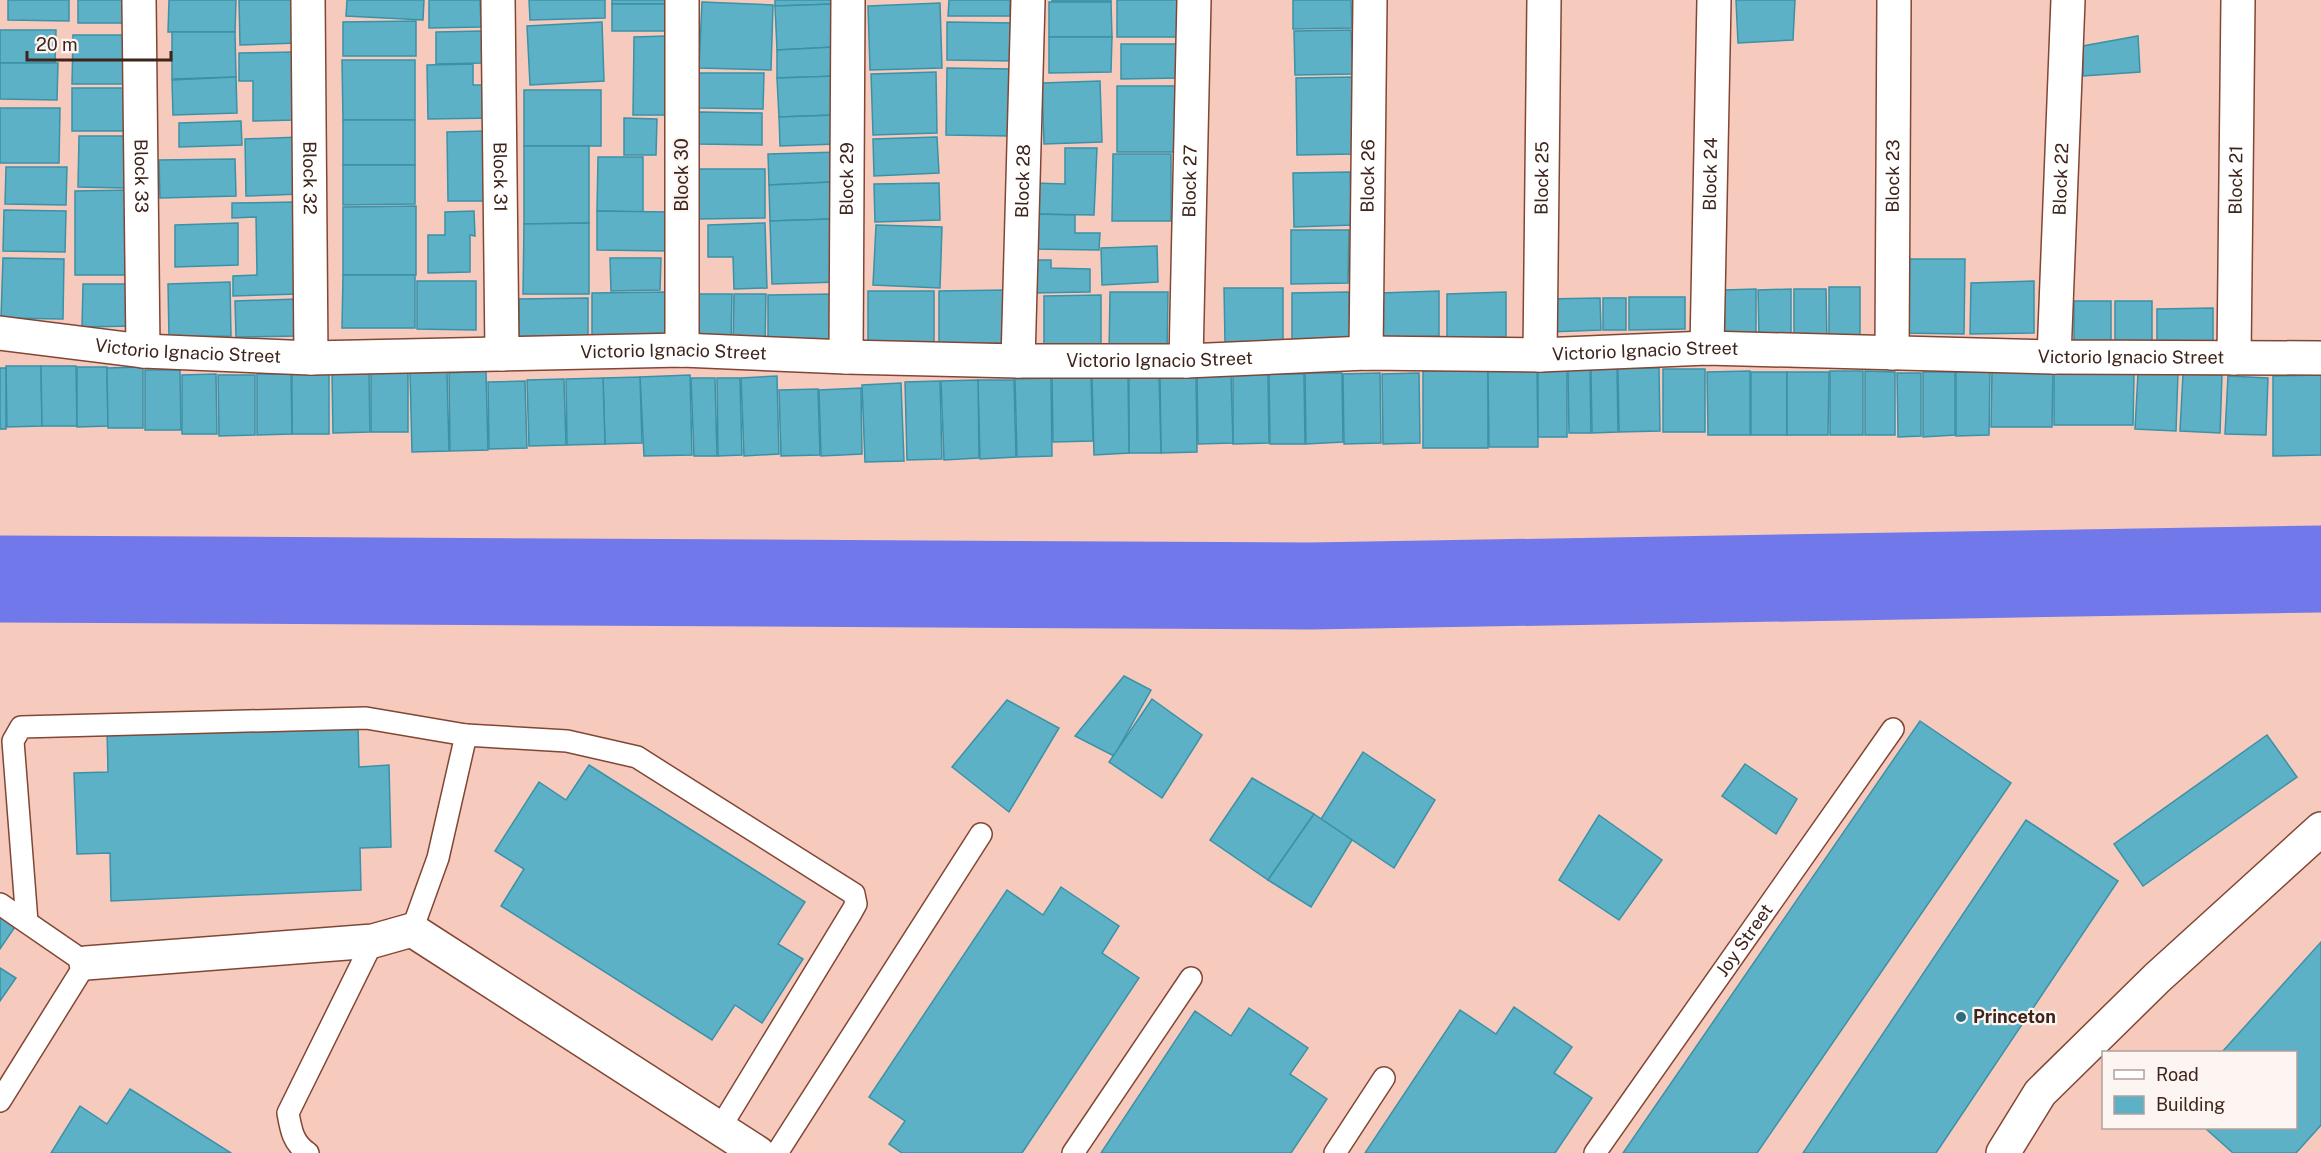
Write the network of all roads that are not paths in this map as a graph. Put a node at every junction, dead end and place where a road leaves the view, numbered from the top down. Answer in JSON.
{"nodes":[{"id":1,"x":139,"y":0,"type":"edge"},
{"id":2,"x":308,"y":0,"type":"edge"},
{"id":3,"x":498,"y":0,"type":"edge"},
{"id":4,"x":682,"y":0,"type":"edge"},
{"id":5,"x":848,"y":0,"type":"edge"},
{"id":6,"x":1028,"y":0,"type":"edge"},
{"id":7,"x":1194,"y":0,"type":"edge"},
{"id":8,"x":1370,"y":0,"type":"edge"},
{"id":9,"x":1544,"y":0,"type":"edge"},
{"id":10,"x":1714,"y":0,"type":"edge"},
{"id":11,"x":1893,"y":0,"type":"edge"},
{"id":12,"x":2068,"y":0,"type":"edge"},
{"id":13,"x":2238,"y":0,"type":"edge"},
{"id":14,"x":0,"y":333,"type":"edge"},
{"id":15,"x":1707,"y":348,"type":"junction"},
{"id":16,"x":682,"y":350,"type":"junction"},
{"id":17,"x":143,"y":351,"type":"junction"},
{"id":18,"x":1366,"y":353,"type":"junction"},
{"id":19,"x":1892,"y":353,"type":"junction"},
{"id":20,"x":502,"y":354,"type":"junction"},
{"id":21,"x":1540,"y":355,"type":"junction"},
{"id":22,"x":846,"y":357,"type":"junction"},
{"id":23,"x":2054,"y":357,"type":"junction"},
{"id":24,"x":311,"y":358,"type":"junction"},
{"id":25,"x":2234,"y":358,"type":"junction"},
{"id":26,"x":2321,"y":358,"type":"edge"},
{"id":27,"x":1018,"y":361,"type":"junction"},
{"id":28,"x":1186,"y":361,"type":"junction"},
{"id":29,"x":1893,"y":729,"type":"dead end"},
{"id":30,"x":466,"y":735,"type":"junction"},
{"id":31,"x":2321,"y":829,"type":"edge"},
{"id":32,"x":981,"y":834,"type":"dead end"},
{"id":33,"x":0,"y":904,"type":"edge"},
{"id":34,"x":27,"y":922,"type":"junction"},
{"id":35,"x":412,"y":930,"type":"junction"},
{"id":36,"x":373,"y":941,"type":"junction"},
{"id":37,"x":86,"y":963,"type":"junction"},
{"id":38,"x":1191,"y":978,"type":"dead end"},
{"id":39,"x":1384,"y":1078,"type":"dead end"},
{"id":40,"x":0,"y":1101,"type":"edge"},
{"id":41,"x":720,"y":1128,"type":"junction"},
{"id":42,"x":308,"y":1153,"type":"edge"},
{"id":43,"x":758,"y":1153,"type":"edge"},
{"id":44,"x":777,"y":1153,"type":"edge"},
{"id":45,"x":1073,"y":1153,"type":"edge"},
{"id":46,"x":1335,"y":1153,"type":"edge"},
{"id":47,"x":1595,"y":1153,"type":"edge"},
{"id":48,"x":2003,"y":1153,"type":"edge"}],
"edges":[{"from":1,"to":17,"type":"street","name":"Block 33"},
{"from":2,"to":24,"type":"street","name":"Block 32"},
{"from":3,"to":20,"type":"street","name":"Block 31"},
{"from":4,"to":16,"type":"street","name":"Block 30"},
{"from":5,"to":22,"type":"street","name":"Block 29"},
{"from":6,"to":27,"type":"street","name":"Block 28"},
{"from":7,"to":28,"type":"street","name":"Block 27"},
{"from":8,"to":18,"type":"street","name":"Block 26"},
{"from":9,"to":21,"type":"street","name":"Block 25"},
{"from":10,"to":15,"type":"street","name":"Block 24"},
{"from":11,"to":19,"type":"street","name":"Block 23"},
{"from":12,"to":23,"type":"street","name":"Block 22"},
{"from":13,"to":25,"type":"street","name":"Block 21"},
{"from":14,"to":17,"type":"street","name":"Victorio Ignacio Street"},
{"from":15,"to":19,"type":"street","name":"Victorio Ignacio Street"},
{"from":15,"to":21,"type":"street","name":"Victorio Ignacio Street"},
{"from":16,"to":20,"type":"street","name":"Victorio Ignacio Street"},
{"from":16,"to":22,"type":"street","name":"Victorio Ignacio Street"},
{"from":17,"to":24,"type":"street","name":"Victorio Ignacio Street"},
{"from":18,"to":21,"type":"street","name":"Victorio Ignacio Street"},
{"from":18,"to":28,"type":"street","name":"Victorio Ignacio Street"},
{"from":19,"to":23,"type":"street","name":"Victorio Ignacio Street"},
{"from":20,"to":24,"type":"street","name":"Victorio Ignacio Street"},
{"from":22,"to":27,"type":"street","name":"Victorio Ignacio Street"},
{"from":23,"to":25,"type":"street","name":"Victorio Ignacio Street"},
{"from":25,"to":26,"type":"street","name":"Victorio Ignacio Street"},
{"from":27,"to":28,"type":"street","name":"Victorio Ignacio Street"},
{"from":29,"to":47,"type":"lane","name":"Joy Street"},
{"from":30,"to":34,"type":"lane"},
{"from":30,"to":35,"type":"lane"},
{"from":30,"to":41,"type":"lane"},
{"from":31,"to":48,"type":"street"},
{"from":32,"to":44,"type":"lane"},
{"from":33,"to":34,"type":"lane"},
{"from":34,"to":37,"type":"lane"},
{"from":35,"to":36,"type":"street"},
{"from":35,"to":41,"type":"street"},
{"from":36,"to":37,"type":"street"},
{"from":36,"to":42,"type":"lane"},
{"from":37,"to":40,"type":"lane"},
{"from":38,"to":45,"type":"lane"},
{"from":39,"to":46,"type":"lane"},
{"from":41,"to":43,"type":"street"}]}
